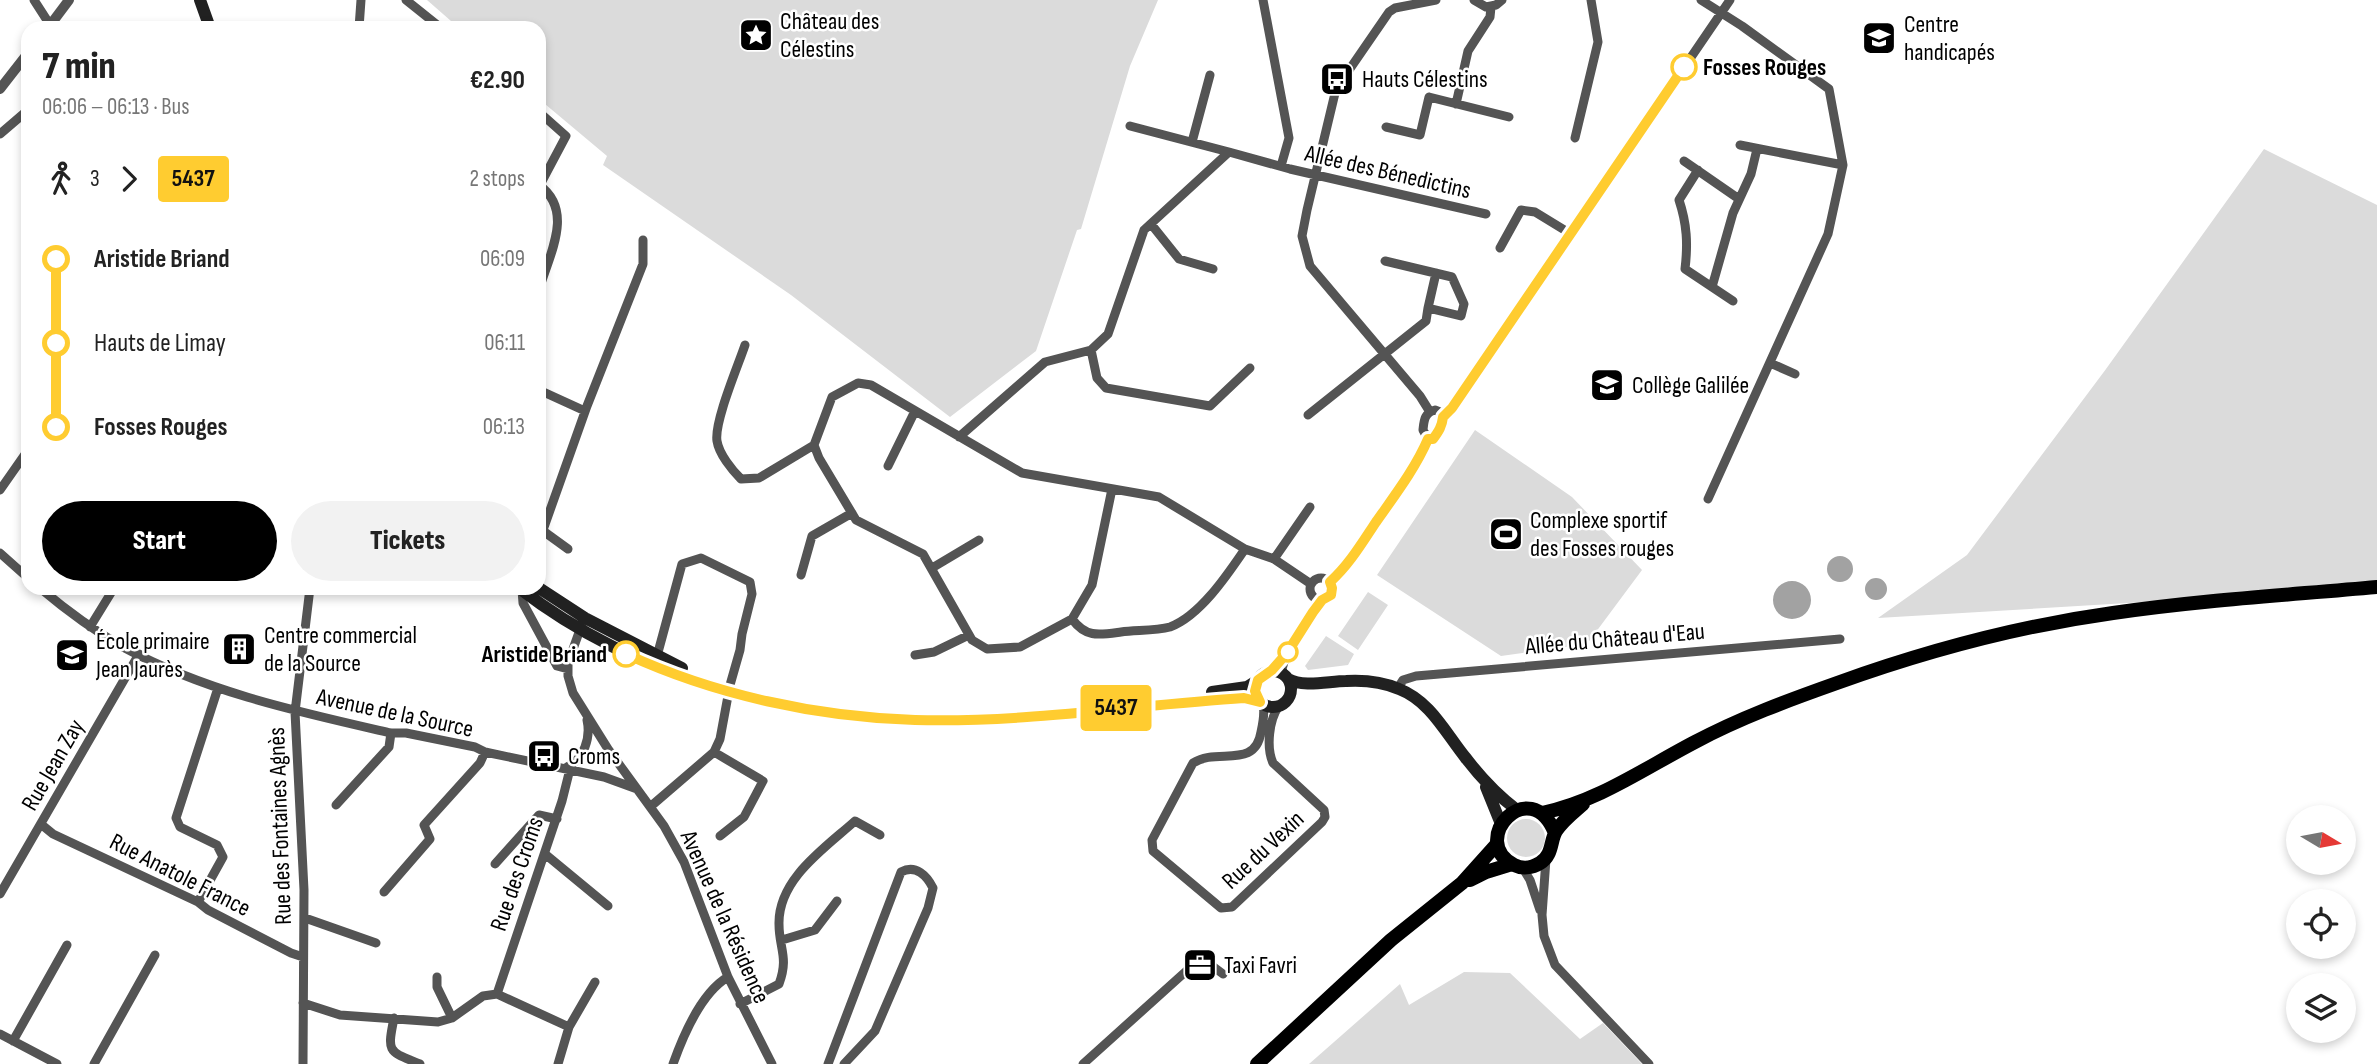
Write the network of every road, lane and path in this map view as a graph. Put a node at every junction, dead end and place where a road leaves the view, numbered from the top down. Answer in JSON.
{"nodes":[{"id":1,"x":34,"y":0,"type":"edge"},
{"id":2,"x":69,"y":0,"type":"edge"},
{"id":3,"x":200,"y":0,"type":"edge"},
{"id":4,"x":360,"y":0,"type":"edge"},
{"id":5,"x":406,"y":0,"type":"edge"},
{"id":6,"x":1263,"y":0,"type":"edge"},
{"id":7,"x":1436,"y":0,"type":"edge"},
{"id":8,"x":1474,"y":0,"type":"edge"},
{"id":9,"x":1502,"y":0,"type":"edge"},
{"id":10,"x":1591,"y":0,"type":"edge"},
{"id":11,"x":1701,"y":0,"type":"edge"},
{"id":12,"x":1730,"y":0,"type":"edge"},
{"id":13,"x":1491,"y":7,"type":"junction"},
{"id":14,"x":1721,"y":14,"type":"junction"},
{"id":15,"x":46,"y":21,"type":"edge"},
{"id":16,"x":54,"y":21,"type":"edge"},
{"id":17,"x":207,"y":21,"type":"edge"},
{"id":18,"x":359,"y":21,"type":"edge"},
{"id":19,"x":432,"y":21,"type":"edge"},
{"id":20,"x":21,"y":62,"type":"edge"},
{"id":21,"x":1210,"y":75,"type":"dead end"},
{"id":22,"x":0,"y":89,"type":"edge"},
{"id":23,"x":1456,"y":104,"type":"junction"},
{"id":24,"x":21,"y":116,"type":"edge"},
{"id":25,"x":1509,"y":117,"type":"dead end"},
{"id":26,"x":546,"y":118,"type":"edge"},
{"id":27,"x":1130,"y":126,"type":"dead end"},
{"id":28,"x":1386,"y":127,"type":"dead end"},
{"id":29,"x":0,"y":134,"type":"edge"},
{"id":30,"x":1575,"y":138,"type":"dead end"},
{"id":31,"x":1192,"y":142,"type":"junction"},
{"id":32,"x":1740,"y":145,"type":"dead end"},
{"id":33,"x":1757,"y":149,"type":"junction"},
{"id":34,"x":1229,"y":152,"type":"junction"},
{"id":35,"x":1684,"y":161,"type":"dead end"},
{"id":36,"x":1281,"y":166,"type":"junction"},
{"id":37,"x":1843,"y":166,"type":"junction"},
{"id":38,"x":1698,"y":170,"type":"junction"},
{"id":39,"x":546,"y":172,"type":"edge"},
{"id":40,"x":1316,"y":173,"type":"junction"},
{"id":41,"x":546,"y":192,"type":"edge"},
{"id":42,"x":1740,"y":199,"type":"junction"},
{"id":43,"x":1486,"y":214,"type":"dead end"},
{"id":44,"x":1151,"y":224,"type":"junction"},
{"id":45,"x":1571,"y":234,"type":"junction"},
{"id":46,"x":643,"y":240,"type":"dead end"},
{"id":47,"x":1500,"y":248,"type":"dead end"},
{"id":48,"x":1384,"y":261,"type":"dead end"},
{"id":49,"x":546,"y":266,"type":"edge"},
{"id":50,"x":1213,"y":269,"type":"dead end"},
{"id":51,"x":1436,"y":273,"type":"junction"},
{"id":52,"x":1712,"y":287,"type":"junction"},
{"id":53,"x":1733,"y":301,"type":"dead end"},
{"id":54,"x":1428,"y":308,"type":"junction"},
{"id":55,"x":746,"y":345,"type":"dead end"},
{"id":56,"x":1091,"y":351,"type":"junction"},
{"id":57,"x":1384,"y":354,"type":"junction"},
{"id":58,"x":1770,"y":363,"type":"junction"},
{"id":59,"x":1250,"y":368,"type":"dead end"},
{"id":60,"x":1795,"y":374,"type":"dead end"},
{"id":61,"x":546,"y":393,"type":"edge"},
{"id":62,"x":585,"y":411,"type":"junction"},
{"id":63,"x":915,"y":411,"type":"junction"},
{"id":64,"x":1430,"y":412,"type":"junction"},
{"id":65,"x":1308,"y":415,"type":"dead end"},
{"id":66,"x":1443,"y":417,"type":"junction"},
{"id":67,"x":959,"y":436,"type":"junction"},
{"id":68,"x":1428,"y":439,"type":"junction"},
{"id":69,"x":814,"y":445,"type":"junction"},
{"id":70,"x":21,"y":460,"type":"edge"},
{"id":71,"x":888,"y":466,"type":"dead end"},
{"id":72,"x":1112,"y":489,"type":"junction"},
{"id":73,"x":0,"y":490,"type":"edge"},
{"id":74,"x":1708,"y":499,"type":"dead end"},
{"id":75,"x":1310,"y":507,"type":"dead end"},
{"id":76,"x":852,"y":513,"type":"junction"},
{"id":77,"x":546,"y":516,"type":"edge"},
{"id":78,"x":546,"y":533,"type":"edge"},
{"id":79,"x":979,"y":540,"type":"dead end"},
{"id":80,"x":568,"y":549,"type":"dead end"},
{"id":81,"x":1245,"y":549,"type":"junction"},
{"id":82,"x":0,"y":553,"type":"edge"},
{"id":83,"x":1275,"y":559,"type":"junction"},
{"id":84,"x":932,"y":568,"type":"junction"},
{"id":85,"x":21,"y":572,"type":"edge"},
{"id":86,"x":801,"y":575,"type":"dead end"},
{"id":87,"x":1330,"y":582,"type":"junction"},
{"id":88,"x":1311,"y":584,"type":"junction"},
{"id":89,"x":2377,"y":587,"type":"edge"},
{"id":90,"x":546,"y":594,"type":"edge"},
{"id":91,"x":49,"y":595,"type":"edge"},
{"id":92,"x":110,"y":595,"type":"edge"},
{"id":93,"x":309,"y":595,"type":"edge"},
{"id":94,"x":522,"y":595,"type":"edge"},
{"id":95,"x":531,"y":595,"type":"edge"},
{"id":96,"x":1322,"y":600,"type":"junction"},
{"id":97,"x":1072,"y":619,"type":"junction"},
{"id":98,"x":582,"y":624,"type":"junction"},
{"id":99,"x":90,"y":627,"type":"junction"},
{"id":100,"x":969,"y":635,"type":"junction"},
{"id":101,"x":1840,"y":639,"type":"dead end"},
{"id":102,"x":1287,"y":653,"type":"junction"},
{"id":103,"x":139,"y":654,"type":"junction"},
{"id":104,"x":915,"y":655,"type":"dead end"},
{"id":105,"x":657,"y":656,"type":"junction"},
{"id":106,"x":568,"y":669,"type":"junction"},
{"id":107,"x":1270,"y":671,"type":"junction"},
{"id":108,"x":1286,"y":677,"type":"junction"},
{"id":109,"x":1258,"y":680,"type":"junction"},
{"id":110,"x":1370,"y":682,"type":"junction"},
{"id":111,"x":218,"y":688,"type":"junction"},
{"id":112,"x":729,"y":688,"type":"junction"},
{"id":113,"x":1398,"y":688,"type":"junction"},
{"id":114,"x":1283,"y":702,"type":"junction"},
{"id":115,"x":1262,"y":703,"type":"junction"},
{"id":116,"x":295,"y":712,"type":"junction"},
{"id":117,"x":587,"y":717,"type":"junction"},
{"id":118,"x":391,"y":733,"type":"junction"},
{"id":119,"x":608,"y":749,"type":"junction"},
{"id":120,"x":485,"y":752,"type":"junction"},
{"id":121,"x":714,"y":752,"type":"junction"},
{"id":122,"x":580,"y":754,"type":"junction"},
{"id":123,"x":614,"y":757,"type":"junction"},
{"id":124,"x":568,"y":769,"type":"junction"},
{"id":125,"x":585,"y":773,"type":"junction"},
{"id":126,"x":604,"y":777,"type":"junction"},
{"id":127,"x":1483,"y":780,"type":"junction"},
{"id":128,"x":637,"y":789,"type":"junction"},
{"id":129,"x":1590,"y":798,"type":"junction"},
{"id":130,"x":336,"y":805,"type":"dead end"},
{"id":131,"x":650,"y":807,"type":"junction"},
{"id":132,"x":1517,"y":810,"type":"junction"},
{"id":133,"x":1542,"y":813,"type":"junction"},
{"id":134,"x":557,"y":818,"type":"junction"},
{"id":135,"x":1501,"y":824,"type":"junction"},
{"id":136,"x":41,"y":825,"type":"junction"},
{"id":137,"x":1555,"y":833,"type":"junction"},
{"id":138,"x":880,"y":835,"type":"dead end"},
{"id":139,"x":720,"y":836,"type":"dead end"},
{"id":140,"x":1497,"y":844,"type":"junction"},
{"id":141,"x":545,"y":853,"type":"junction"},
{"id":142,"x":1547,"y":857,"type":"junction"},
{"id":143,"x":495,"y":864,"type":"dead end"},
{"id":144,"x":1517,"y":865,"type":"junction"},
{"id":145,"x":1462,"y":883,"type":"junction"},
{"id":146,"x":384,"y":892,"type":"dead end"},
{"id":147,"x":0,"y":894,"type":"edge"},
{"id":148,"x":837,"y":901,"type":"dead end"},
{"id":149,"x":198,"y":902,"type":"junction"},
{"id":150,"x":608,"y":906,"type":"dead end"},
{"id":151,"x":1542,"y":915,"type":"junction"},
{"id":152,"x":304,"y":918,"type":"junction"},
{"id":153,"x":782,"y":940,"type":"junction"},
{"id":154,"x":376,"y":943,"type":"dead end"},
{"id":155,"x":67,"y":945,"type":"dead end"},
{"id":156,"x":155,"y":955,"type":"dead end"},
{"id":157,"x":303,"y":957,"type":"junction"},
{"id":158,"x":1223,"y":974,"type":"dead end"},
{"id":159,"x":438,"y":977,"type":"dead end"},
{"id":160,"x":728,"y":977,"type":"junction"},
{"id":161,"x":595,"y":982,"type":"dead end"},
{"id":162,"x":497,"y":994,"type":"junction"},
{"id":163,"x":303,"y":1003,"type":"junction"},
{"id":164,"x":740,"y":1004,"type":"junction"},
{"id":165,"x":394,"y":1018,"type":"junction"},
{"id":166,"x":452,"y":1018,"type":"junction"},
{"id":167,"x":569,"y":1027,"type":"junction"},
{"id":168,"x":0,"y":1034,"type":"edge"},
{"id":169,"x":13,"y":1041,"type":"junction"},
{"id":170,"x":56,"y":1064,"type":"edge"},
{"id":171,"x":94,"y":1064,"type":"edge"},
{"id":172,"x":303,"y":1064,"type":"edge"},
{"id":173,"x":420,"y":1064,"type":"edge"},
{"id":174,"x":558,"y":1064,"type":"edge"},
{"id":175,"x":673,"y":1064,"type":"edge"},
{"id":176,"x":772,"y":1064,"type":"edge"},
{"id":177,"x":828,"y":1064,"type":"edge"},
{"id":178,"x":844,"y":1064,"type":"edge"},
{"id":179,"x":1083,"y":1064,"type":"edge"},
{"id":180,"x":1258,"y":1064,"type":"edge"},
{"id":181,"x":1649,"y":1064,"type":"edge"}],
"edges":[{"from":1,"to":15,"type":"street"},
{"from":2,"to":16,"type":"street"},
{"from":3,"to":17,"type":"main road"},
{"from":4,"to":18,"type":"street"},
{"from":5,"to":19,"type":"street"},
{"from":6,"to":36,"type":"street"},
{"from":7,"to":40,"type":"street"},
{"from":8,"to":13,"type":"street"},
{"from":9,"to":13,"type":"street"},
{"from":10,"to":30,"type":"street"},
{"from":11,"to":14,"type":"street"},
{"from":12,"to":14,"type":"street"},
{"from":13,"to":23,"type":"street"},
{"from":14,"to":37,"type":"street"},
{"from":14,"to":45,"type":"street"},
{"from":20,"to":22,"type":"street"},
{"from":21,"to":31,"type":"street"},
{"from":23,"to":25,"type":"street"},
{"from":23,"to":28,"type":"street"},
{"from":24,"to":29,"type":"street"},
{"from":26,"to":39,"type":"street"},
{"from":27,"to":31,"type":"street","name":"Allée des Bénedictins"},
{"from":31,"to":34,"type":"street","name":"Allée des Bénedictins"},
{"from":32,"to":33,"type":"street"},
{"from":33,"to":37,"type":"street"},
{"from":33,"to":42,"type":"street"},
{"from":34,"to":36,"type":"street","name":"Allée des Bénedictins"},
{"from":34,"to":44,"type":"street"},
{"from":35,"to":38,"type":"street"},
{"from":36,"to":40,"type":"street","name":"Allée des Bénedictins"},
{"from":37,"to":58,"type":"street"},
{"from":38,"to":42,"type":"street"},
{"from":38,"to":52,"type":"street"},
{"from":40,"to":43,"type":"street","name":"Allée des Bénedictins"},
{"from":40,"to":57,"type":"street"},
{"from":41,"to":49,"type":"street"},
{"from":42,"to":52,"type":"street"},
{"from":44,"to":50,"type":"street"},
{"from":44,"to":56,"type":"street"},
{"from":45,"to":47,"type":"street"},
{"from":45,"to":66,"type":"street"},
{"from":46,"to":62,"type":"street"},
{"from":48,"to":51,"type":"street"},
{"from":51,"to":54,"type":"street"},
{"from":51,"to":54,"type":"street"},
{"from":52,"to":53,"type":"street"},
{"from":54,"to":57,"type":"street"},
{"from":55,"to":69,"type":"street"},
{"from":56,"to":59,"type":"street"},
{"from":56,"to":67,"type":"street"},
{"from":57,"to":64,"type":"street"},
{"from":57,"to":65,"type":"street"},
{"from":58,"to":60,"type":"street"},
{"from":58,"to":74,"type":"street"},
{"from":61,"to":62,"type":"street"},
{"from":62,"to":77,"type":"street"},
{"from":63,"to":67,"type":"street"},
{"from":63,"to":69,"type":"street"},
{"from":63,"to":71,"type":"street"},
{"from":64,"to":66,"type":"street"},
{"from":64,"to":68,"type":"street"},
{"from":66,"to":68,"type":"street"},
{"from":67,"to":72,"type":"street"},
{"from":68,"to":87,"type":"street"},
{"from":69,"to":76,"type":"street"},
{"from":70,"to":73,"type":"street"},
{"from":72,"to":81,"type":"street"},
{"from":72,"to":97,"type":"street"},
{"from":75,"to":83,"type":"street"},
{"from":76,"to":84,"type":"street"},
{"from":76,"to":86,"type":"street"},
{"from":78,"to":80,"type":"street"},
{"from":79,"to":84,"type":"street"},
{"from":81,"to":83,"type":"street"},
{"from":81,"to":97,"type":"street"},
{"from":82,"to":85,"type":"street"},
{"from":83,"to":88,"type":"street"},
{"from":84,"to":100,"type":"street"},
{"from":87,"to":88,"type":"street"},
{"from":87,"to":96,"type":"street"},
{"from":88,"to":96,"type":"street"},
{"from":89,"to":129,"type":"main road"},
{"from":90,"to":98,"type":"main road"},
{"from":91,"to":99,"type":"street","name":"Avenue de la Source"},
{"from":92,"to":99,"type":"street"},
{"from":93,"to":116,"type":"street","name":"Rue des Fontaines Agnès"},
{"from":94,"to":106,"type":"street"},
{"from":95,"to":98,"type":"main road"},
{"from":96,"to":102,"type":"street"},
{"from":97,"to":100,"type":"street"},
{"from":98,"to":105,"type":"main road"},
{"from":98,"to":106,"type":"street"},
{"from":98,"to":112,"type":"main road"},
{"from":99,"to":103,"type":"street","name":"Avenue de la Source"},
{"from":100,"to":104,"type":"street"},
{"from":101,"to":113,"type":"street","name":"Allée du Château d'Eau"},
{"from":102,"to":107,"type":"street"},
{"from":102,"to":108,"type":"street"},
{"from":103,"to":111,"type":"street","name":"Avenue de la Source"},
{"from":103,"to":136,"type":"street","name":"Rue Jean Zay"},
{"from":105,"to":112,"type":"main road"},
{"from":105,"to":112,"type":"street"},
{"from":106,"to":117,"type":"street"},
{"from":107,"to":108,"type":"main road"},
{"from":107,"to":109,"type":"main road"},
{"from":108,"to":110,"type":"main road"},
{"from":108,"to":114,"type":"main road"},
{"from":109,"to":112,"type":"main road"},
{"from":109,"to":115,"type":"main road"},
{"from":110,"to":113,"type":"main road"},
{"from":110,"to":114,"type":"main road"},
{"from":111,"to":116,"type":"street","name":"Avenue de la Source"},
{"from":111,"to":149,"type":"street"},
{"from":112,"to":115,"type":"main road"},
{"from":112,"to":121,"type":"street"},
{"from":113,"to":127,"type":"main road"},
{"from":114,"to":115,"type":"main road"},
{"from":114,"to":115,"type":"street","name":"Rue du Vexin"},
{"from":116,"to":118,"type":"street","name":"Avenue de la Source"},
{"from":116,"to":152,"type":"street","name":"Rue des Fontaines Agnès"},
{"from":117,"to":119,"type":"street"},
{"from":117,"to":122,"type":"street"},
{"from":118,"to":120,"type":"street","name":"Avenue de la Source"},
{"from":118,"to":130,"type":"street"},
{"from":119,"to":122,"type":"street"},
{"from":119,"to":123,"type":"street"},
{"from":120,"to":124,"type":"street","name":"Avenue de la Source"},
{"from":120,"to":146,"type":"street"},
{"from":121,"to":131,"type":"street"},
{"from":121,"to":139,"type":"street"},
{"from":122,"to":124,"type":"street"},
{"from":122,"to":125,"type":"street"},
{"from":123,"to":126,"type":"street"},
{"from":123,"to":128,"type":"street","name":"Avenue de la Résidence"},
{"from":124,"to":125,"type":"street","name":"Avenue de la Source"},
{"from":124,"to":134,"type":"street","name":"Rue des Croms"},
{"from":125,"to":126,"type":"street","name":"Avenue de la Source"},
{"from":126,"to":128,"type":"street"},
{"from":127,"to":132,"type":"main road"},
{"from":127,"to":135,"type":"main road"},
{"from":128,"to":131,"type":"street","name":"Avenue de la Résidence"},
{"from":129,"to":133,"type":"main road"},
{"from":129,"to":137,"type":"main road"},
{"from":131,"to":160,"type":"street","name":"Avenue de la Résidence"},
{"from":132,"to":133,"type":"main road"},
{"from":132,"to":135,"type":"main road"},
{"from":133,"to":137,"type":"main road"},
{"from":134,"to":141,"type":"street","name":"Rue des Croms"},
{"from":134,"to":143,"type":"street"},
{"from":135,"to":140,"type":"main road"},
{"from":136,"to":147,"type":"street","name":"Rue Jean Zay"},
{"from":136,"to":149,"type":"street","name":"Rue Anatole France"},
{"from":137,"to":142,"type":"main road"},
{"from":138,"to":153,"type":"street"},
{"from":140,"to":144,"type":"main road"},
{"from":140,"to":145,"type":"main road"},
{"from":141,"to":150,"type":"street"},
{"from":141,"to":162,"type":"street","name":"Rue des Croms"},
{"from":142,"to":144,"type":"main road"},
{"from":142,"to":151,"type":"street"},
{"from":144,"to":145,"type":"main road"},
{"from":144,"to":151,"type":"street"},
{"from":145,"to":180,"type":"main road"},
{"from":148,"to":153,"type":"street"},
{"from":149,"to":157,"type":"street","name":"Rue Anatole France"},
{"from":151,"to":181,"type":"street"},
{"from":152,"to":154,"type":"street"},
{"from":152,"to":157,"type":"street","name":"Rue des Fontaines Agnès"},
{"from":153,"to":164,"type":"street"},
{"from":155,"to":169,"type":"street"},
{"from":156,"to":171,"type":"street"},
{"from":157,"to":163,"type":"street","name":"Rue des Fontaines Agnès"},
{"from":158,"to":179,"type":"street"},
{"from":159,"to":166,"type":"street"},
{"from":160,"to":164,"type":"street","name":"Avenue de la Résidence"},
{"from":160,"to":175,"type":"street"},
{"from":161,"to":167,"type":"street"},
{"from":162,"to":166,"type":"street"},
{"from":162,"to":167,"type":"street"},
{"from":163,"to":165,"type":"street"},
{"from":163,"to":172,"type":"street","name":"Rue des Fontaines Agnès"},
{"from":164,"to":176,"type":"street","name":"Avenue de la Résidence"},
{"from":165,"to":166,"type":"street"},
{"from":165,"to":173,"type":"street"},
{"from":167,"to":174,"type":"street"},
{"from":168,"to":169,"type":"street"},
{"from":169,"to":170,"type":"street"},
{"from":177,"to":178,"type":"street"}]}
